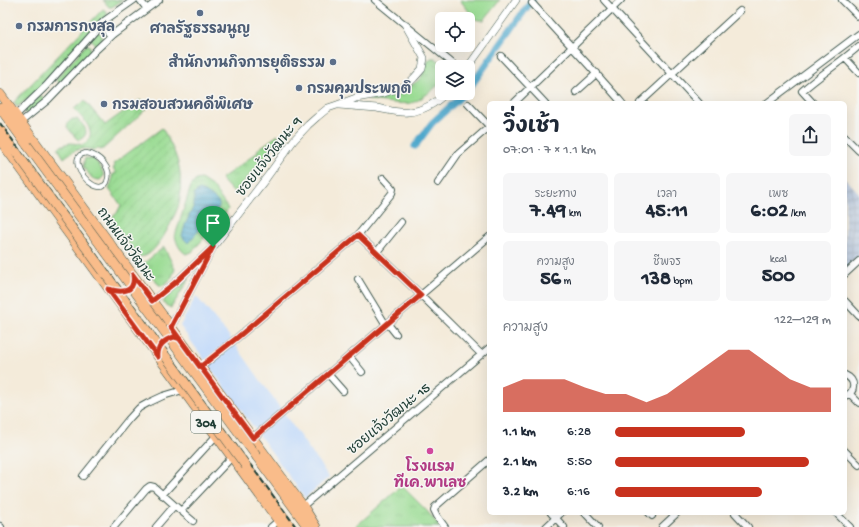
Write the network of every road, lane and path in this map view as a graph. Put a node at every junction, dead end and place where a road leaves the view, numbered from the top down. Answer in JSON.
{"nodes":[{"id":1,"x":134,"y":0,"type":"edge"},
{"id":2,"x":140,"y":0,"type":"edge"},
{"id":3,"x":159,"y":0,"type":"edge"},
{"id":4,"x":375,"y":0,"type":"edge"},
{"id":5,"x":516,"y":0,"type":"edge"},
{"id":6,"x":604,"y":0,"type":"edge"},
{"id":7,"x":621,"y":0,"type":"edge"},
{"id":8,"x":842,"y":0,"type":"edge"},
{"id":9,"x":532,"y":3,"type":"dead end"},
{"id":10,"x":147,"y":9,"type":"junction"},
{"id":11,"x":613,"y":9,"type":"junction"},
{"id":12,"x":740,"y":11,"type":"dead end"},
{"id":13,"x":859,"y":17,"type":"edge"},
{"id":14,"x":101,"y":24,"type":"junction"},
{"id":15,"x":405,"y":24,"type":"junction"},
{"id":16,"x":859,"y":34,"type":"edge"},
{"id":17,"x":111,"y":36,"type":"junction"},
{"id":18,"x":87,"y":39,"type":"junction"},
{"id":19,"x":859,"y":46,"type":"edge"},
{"id":20,"x":572,"y":48,"type":"junction"},
{"id":21,"x":97,"y":49,"type":"junction"},
{"id":22,"x":501,"y":56,"type":"dead end"},
{"id":23,"x":844,"y":58,"type":"junction"},
{"id":24,"x":449,"y":60,"type":"edge"},
{"id":25,"x":473,"y":60,"type":"edge"},
{"id":26,"x":596,"y":73,"type":"junction"},
{"id":27,"x":859,"y":73,"type":"edge"},
{"id":28,"x":672,"y":74,"type":"junction"},
{"id":29,"x":531,"y":87,"type":"junction"},
{"id":30,"x":576,"y":92,"type":"dead end"},
{"id":31,"x":0,"y":94,"type":"edge"},
{"id":32,"x":439,"y":100,"type":"edge"},
{"id":33,"x":516,"y":101,"type":"edge"},
{"id":34,"x":543,"y":101,"type":"edge"},
{"id":35,"x":620,"y":101,"type":"edge"},
{"id":36,"x":642,"y":101,"type":"edge"},
{"id":37,"x":697,"y":101,"type":"edge"},
{"id":38,"x":770,"y":101,"type":"edge"},
{"id":39,"x":811,"y":101,"type":"edge"},
{"id":40,"x":468,"y":104,"type":"dead end"},
{"id":41,"x":337,"y":105,"type":"junction"},
{"id":42,"x":0,"y":108,"type":"edge"},
{"id":43,"x":18,"y":118,"type":"junction"},
{"id":44,"x":487,"y":125,"type":"edge"},
{"id":45,"x":487,"y":129,"type":"edge"},
{"id":46,"x":0,"y":130,"type":"edge"},
{"id":47,"x":847,"y":139,"type":"edge"},
{"id":48,"x":0,"y":140,"type":"edge"},
{"id":49,"x":859,"y":151,"type":"edge"},
{"id":50,"x":104,"y":164,"type":"joint"},
{"id":51,"x":383,"y":178,"type":"dead end"},
{"id":52,"x":438,"y":184,"type":"dead end"},
{"id":53,"x":402,"y":222,"type":"dead end"},
{"id":54,"x":358,"y":235,"type":"junction"},
{"id":55,"x":487,"y":239,"type":"edge"},
{"id":56,"x":213,"y":247,"type":"junction"},
{"id":57,"x":376,"y":253,"type":"junction"},
{"id":58,"x":859,"y":262,"type":"edge"},
{"id":59,"x":847,"y":272,"type":"edge"},
{"id":60,"x":133,"y":275,"type":"junction"},
{"id":61,"x":358,"y":279,"type":"dead end"},
{"id":62,"x":108,"y":289,"type":"junction"},
{"id":63,"x":421,"y":295,"type":"junction"},
{"id":64,"x":152,"y":301,"type":"junction"},
{"id":65,"x":847,"y":303,"type":"edge"},
{"id":66,"x":859,"y":316,"type":"edge"},
{"id":67,"x":130,"y":318,"type":"junction"},
{"id":68,"x":386,"y":324,"type":"junction"},
{"id":69,"x":171,"y":327,"type":"junction"},
{"id":70,"x":396,"y":334,"type":"dead end"},
{"id":71,"x":180,"y":339,"type":"junction"},
{"id":72,"x":487,"y":350,"type":"edge"},
{"id":73,"x":481,"y":354,"type":"junction"},
{"id":74,"x":349,"y":356,"type":"junction"},
{"id":75,"x":158,"y":357,"type":"junction"},
{"id":76,"x":200,"y":367,"type":"junction"},
{"id":77,"x":362,"y":372,"type":"dead end"},
{"id":78,"x":328,"y":374,"type":"junction"},
{"id":79,"x":847,"y":376,"type":"edge"},
{"id":80,"x":183,"y":390,"type":"junction"},
{"id":81,"x":343,"y":391,"type":"dead end"},
{"id":82,"x":848,"y":395,"type":"edge"},
{"id":83,"x":859,"y":403,"type":"edge"},
{"id":84,"x":216,"y":436,"type":"junction"},
{"id":85,"x":253,"y":438,"type":"junction"},
{"id":86,"x":847,"y":453,"type":"edge"},
{"id":87,"x":232,"y":457,"type":"junction"},
{"id":88,"x":487,"y":462,"type":"edge"},
{"id":89,"x":859,"y":465,"type":"edge"},
{"id":90,"x":83,"y":476,"type":"dead end"},
{"id":91,"x":162,"y":495,"type":"junction"},
{"id":92,"x":174,"y":506,"type":"junction"},
{"id":93,"x":303,"y":506,"type":"junction"},
{"id":94,"x":181,"y":511,"type":"junction"},
{"id":95,"x":552,"y":515,"type":"edge"},
{"id":96,"x":559,"y":515,"type":"edge"},
{"id":97,"x":587,"y":515,"type":"edge"},
{"id":98,"x":675,"y":515,"type":"edge"},
{"id":99,"x":737,"y":515,"type":"edge"},
{"id":100,"x":838,"y":515,"type":"edge"},
{"id":101,"x":556,"y":518,"type":"junction"},
{"id":102,"x":193,"y":521,"type":"dead end"},
{"id":103,"x":278,"y":525,"type":"edge"},
{"id":104,"x":114,"y":527,"type":"edge"},
{"id":105,"x":156,"y":527,"type":"edge"},
{"id":106,"x":291,"y":527,"type":"edge"},
{"id":107,"x":308,"y":527,"type":"edge"},
{"id":108,"x":316,"y":527,"type":"edge"},
{"id":109,"x":445,"y":527,"type":"edge"},
{"id":110,"x":546,"y":527,"type":"edge"},
{"id":111,"x":564,"y":527,"type":"edge"},
{"id":112,"x":598,"y":527,"type":"edge"},
{"id":113,"x":662,"y":527,"type":"edge"},
{"id":114,"x":748,"y":527,"type":"edge"},
{"id":115,"x":850,"y":527,"type":"edge"}],
"edges":[{"from":1,"to":14,"type":"street"},
{"from":2,"to":10,"type":"street"},
{"from":3,"to":10,"type":"street"},
{"from":4,"to":15,"type":"street"},
{"from":5,"to":25,"type":"street"},
{"from":6,"to":11,"type":"street"},
{"from":7,"to":11,"type":"street"},
{"from":8,"to":13,"type":"street"},
{"from":9,"to":20,"type":"street"},
{"from":10,"to":17,"type":"street"},
{"from":11,"to":20,"type":"street"},
{"from":11,"to":28,"type":"street"},
{"from":12,"to":28,"type":"street"},
{"from":14,"to":17,"type":"street"},
{"from":14,"to":18,"type":"street"},
{"from":15,"to":24,"type":"street"},
{"from":15,"to":41,"type":"street","name":"ซอยแจ้งวัฒนะ 9"},
{"from":16,"to":38,"type":"street"},
{"from":17,"to":21,"type":"street"},
{"from":18,"to":21,"type":"street"},
{"from":18,"to":43,"type":"street"},
{"from":19,"to":23,"type":"street"},
{"from":20,"to":26,"type":"street"},
{"from":20,"to":29,"type":"street"},
{"from":21,"to":43,"type":"street"},
{"from":22,"to":29,"type":"street"},
{"from":23,"to":27,"type":"street"},
{"from":23,"to":39,"type":"street"},
{"from":26,"to":30,"type":"street"},
{"from":26,"to":35,"type":"street"},
{"from":28,"to":36,"type":"street"},
{"from":28,"to":37,"type":"street"},
{"from":29,"to":33,"type":"street"},
{"from":29,"to":34,"type":"street"},
{"from":31,"to":43,"type":"main road","name":"ถนนแจ้งวัฒนะ","number":"304"},
{"from":32,"to":41,"type":"street"},
{"from":40,"to":44,"type":"street"},
{"from":41,"to":56,"type":"street","name":"ซอยแจ้งวัฒนะ 9"},
{"from":42,"to":107,"type":"main road","name":"ถนนแจ้งวัฒนะ","number":"304","bridge":true},
{"from":43,"to":60,"type":"main road","name":"ถนนแจ้งวัฒนะ","number":"304"},
{"from":45,"to":52,"type":"street"},
{"from":46,"to":106,"type":"main road","number":"304","bridge":true},
{"from":47,"to":49,"type":"street"},
{"from":48,"to":62,"type":"main road","number":"304"},
{"from":50,"to":50,"type":"street"},
{"from":51,"to":54,"type":"street"},
{"from":53,"to":57,"type":"street"},
{"from":54,"to":57,"type":"street"},
{"from":54,"to":76,"type":"street"},
{"from":55,"to":63,"type":"street"},
{"from":56,"to":64,"type":"street","name":"ซอยแจ้งวัฒนะ 9"},
{"from":56,"to":69,"type":"street","name":"ซอยแจ้งวัฒนะ 9"},
{"from":57,"to":63,"type":"street"},
{"from":58,"to":59,"type":"street"},
{"from":60,"to":62,"type":"main road"},
{"from":60,"to":64,"type":"main road","name":"ถนนแจ้งวัฒนะ","number":"304"},
{"from":61,"to":68,"type":"street"},
{"from":62,"to":67,"type":"main road","number":"304"},
{"from":63,"to":68,"type":"street"},
{"from":63,"to":73,"type":"street"},
{"from":64,"to":67,"type":"main road"},
{"from":64,"to":69,"type":"main road","name":"ถนนแจ้งวัฒนะ","number":"304"},
{"from":65,"to":66,"type":"street"},
{"from":67,"to":75,"type":"main road","number":"304"},
{"from":68,"to":70,"type":"street"},
{"from":68,"to":74,"type":"street"},
{"from":69,"to":71,"type":"main road","name":"ถนนแจ้งวัฒนะ","number":"304"},
{"from":71,"to":75,"type":"main road"},
{"from":71,"to":76,"type":"main road","name":"ถนนแจ้งวัฒนะ","number":"304"},
{"from":72,"to":73,"type":"street","name":"ซอยแจ้งวัฒนะ 15"},
{"from":73,"to":93,"type":"street","name":"ซอยแจ้งวัฒนะ 15"},
{"from":74,"to":77,"type":"street"},
{"from":74,"to":78,"type":"street"},
{"from":75,"to":80,"type":"main road","number":"304"},
{"from":76,"to":85,"type":"main road","name":"ถนนแจ้งวัฒนะ","number":"304"},
{"from":78,"to":81,"type":"street"},
{"from":78,"to":85,"type":"street"},
{"from":79,"to":82,"type":"street"},
{"from":80,"to":84,"type":"main road","number":"304"},
{"from":80,"to":90,"type":"street"},
{"from":82,"to":83,"type":"street"},
{"from":84,"to":87,"type":"main road","number":"304"},
{"from":84,"to":91,"type":"street"},
{"from":85,"to":93,"type":"main road","name":"ถนนแจ้งวัฒนะ","number":"304"},
{"from":86,"to":89,"type":"street"},
{"from":87,"to":94,"type":"street"},
{"from":87,"to":103,"type":"main road","number":"304"},
{"from":88,"to":109,"type":"street"},
{"from":91,"to":92,"type":"street"},
{"from":91,"to":104,"type":"street"},
{"from":92,"to":94,"type":"street"},
{"from":92,"to":105,"type":"street"},
{"from":93,"to":108,"type":"main road","name":"ถนนแจ้งวัฒนะ","number":"304"},
{"from":94,"to":102,"type":"street"},
{"from":95,"to":101,"type":"street"},
{"from":96,"to":101,"type":"street"},
{"from":97,"to":112,"type":"street"},
{"from":98,"to":113,"type":"street"},
{"from":99,"to":114,"type":"street"},
{"from":100,"to":115,"type":"street"},
{"from":101,"to":110,"type":"street"},
{"from":101,"to":111,"type":"street"}]}
